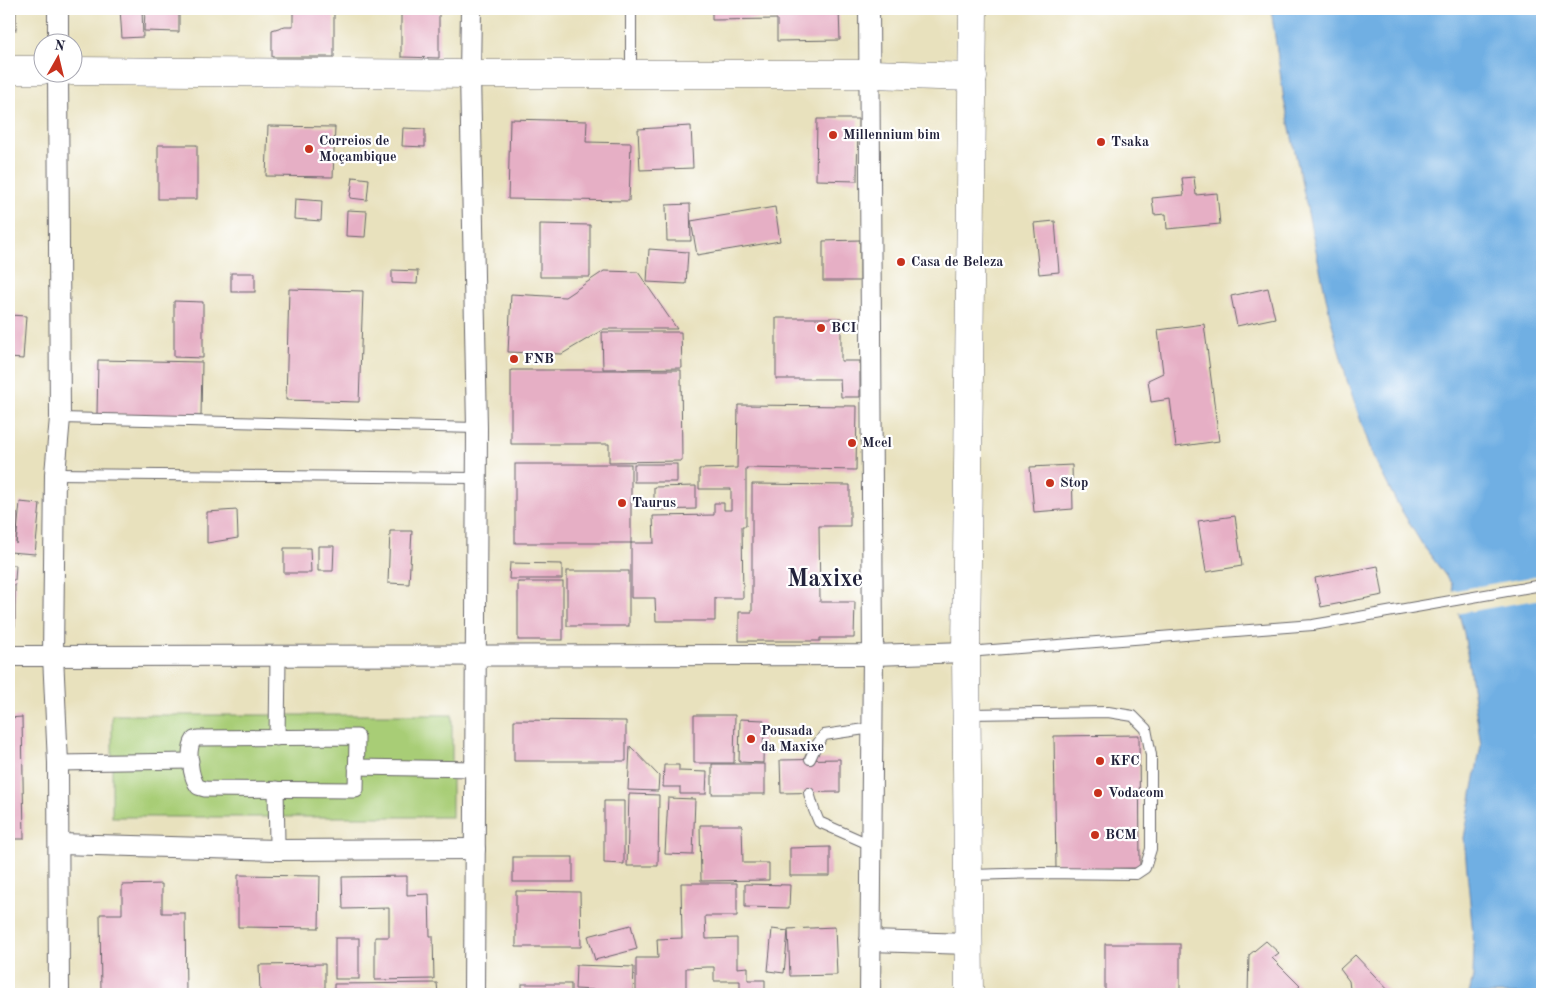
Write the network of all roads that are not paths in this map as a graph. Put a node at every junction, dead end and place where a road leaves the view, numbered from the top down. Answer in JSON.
{"nodes":[{"id":1,"x":58,"y":9,"type":"edge"},
{"id":2,"x":471,"y":9,"type":"edge"},
{"id":3,"x":631,"y":9,"type":"edge"},
{"id":4,"x":869,"y":9,"type":"edge"},
{"id":5,"x":973,"y":9,"type":"edge"},
{"id":6,"x":58,"y":32,"type":"edge"},
{"id":7,"x":9,"y":70,"type":"edge"},
{"id":8,"x":32,"y":70,"type":"edge"},
{"id":9,"x":82,"y":71,"type":"edge"},
{"id":10,"x":470,"y":74,"type":"junction"},
{"id":11,"x":631,"y":74,"type":"junction"},
{"id":12,"x":870,"y":74,"type":"junction"},
{"id":13,"x":973,"y":77,"type":"junction"},
{"id":14,"x":58,"y":82,"type":"edge"},
{"id":15,"x":60,"y":418,"type":"junction"},
{"id":16,"x":477,"y":428,"type":"junction"},
{"id":17,"x":55,"y":474,"type":"junction"},
{"id":18,"x":476,"y":478,"type":"junction"},
{"id":19,"x":1542,"y":586,"type":"edge"},
{"id":20,"x":966,"y":652,"type":"junction"},
{"id":21,"x":873,"y":655,"type":"junction"},
{"id":22,"x":9,"y":656,"type":"edge"},
{"id":23,"x":53,"y":656,"type":"junction"},
{"id":24,"x":476,"y":656,"type":"junction"},
{"id":25,"x":278,"y":657,"type":"junction"},
{"id":26,"x":967,"y":714,"type":"junction"},
{"id":27,"x":872,"y":728,"type":"junction"},
{"id":28,"x":277,"y":738,"type":"junction"},
{"id":29,"x":810,"y":760,"type":"dead end"},
{"id":30,"x":191,"y":762,"type":"junction"},
{"id":31,"x":58,"y":763,"type":"junction"},
{"id":32,"x":356,"y":766,"type":"junction"},
{"id":33,"x":476,"y":769,"type":"junction"},
{"id":34,"x":276,"y":790,"type":"junction"},
{"id":35,"x":810,"y":793,"type":"dead end"},
{"id":36,"x":58,"y":844,"type":"junction"},
{"id":37,"x":871,"y":845,"type":"junction"},
{"id":38,"x":277,"y":846,"type":"junction"},
{"id":39,"x":475,"y":848,"type":"junction"},
{"id":40,"x":969,"y":875,"type":"junction"},
{"id":41,"x":870,"y":941,"type":"junction"},
{"id":42,"x":969,"y":944,"type":"junction"},
{"id":43,"x":59,"y":994,"type":"edge"},
{"id":44,"x":474,"y":994,"type":"edge"},
{"id":45,"x":870,"y":994,"type":"edge"},
{"id":46,"x":969,"y":994,"type":"edge"}],
"edges":[{"from":1,"to":6,"type":"street"},
{"from":2,"to":10,"type":"street"},
{"from":3,"to":11,"type":"lane"},
{"from":4,"to":12,"type":"street"},
{"from":5,"to":13,"type":"main road"},
{"from":7,"to":8,"type":"main road"},
{"from":9,"to":10,"type":"main road"},
{"from":10,"to":11,"type":"main road"},
{"from":10,"to":16,"type":"street"},
{"from":11,"to":12,"type":"main road"},
{"from":12,"to":13,"type":"main road"},
{"from":12,"to":21,"type":"street"},
{"from":13,"to":20,"type":"main road"},
{"from":14,"to":15,"type":"street"},
{"from":15,"to":16,"type":"lane"},
{"from":15,"to":17,"type":"street"},
{"from":16,"to":18,"type":"street"},
{"from":17,"to":18,"type":"lane"},
{"from":17,"to":23,"type":"street"},
{"from":18,"to":24,"type":"street"},
{"from":19,"to":20,"type":"lane"},
{"from":20,"to":21,"type":"street"},
{"from":20,"to":26,"type":"main road"},
{"from":21,"to":24,"type":"street"},
{"from":21,"to":27,"type":"street"},
{"from":22,"to":23,"type":"street"},
{"from":23,"to":25,"type":"street"},
{"from":23,"to":31,"type":"street"},
{"from":24,"to":25,"type":"street"},
{"from":24,"to":33,"type":"street"},
{"from":25,"to":28,"type":"street"},
{"from":26,"to":40,"type":"main road"},
{"from":26,"to":40,"type":"lane"},
{"from":27,"to":29,"type":"lane"},
{"from":27,"to":37,"type":"street"},
{"from":28,"to":30,"type":"street"},
{"from":28,"to":32,"type":"street"},
{"from":30,"to":31,"type":"street"},
{"from":30,"to":34,"type":"street"},
{"from":31,"to":36,"type":"street"},
{"from":32,"to":33,"type":"street"},
{"from":32,"to":34,"type":"street"},
{"from":33,"to":39,"type":"street"},
{"from":34,"to":38,"type":"street"},
{"from":35,"to":37,"type":"lane"},
{"from":36,"to":38,"type":"street"},
{"from":36,"to":43,"type":"street"},
{"from":37,"to":41,"type":"street"},
{"from":38,"to":39,"type":"street"},
{"from":39,"to":44,"type":"street"},
{"from":40,"to":42,"type":"main road"},
{"from":41,"to":42,"type":"street"},
{"from":41,"to":45,"type":"street"},
{"from":42,"to":46,"type":"main road"}]}
